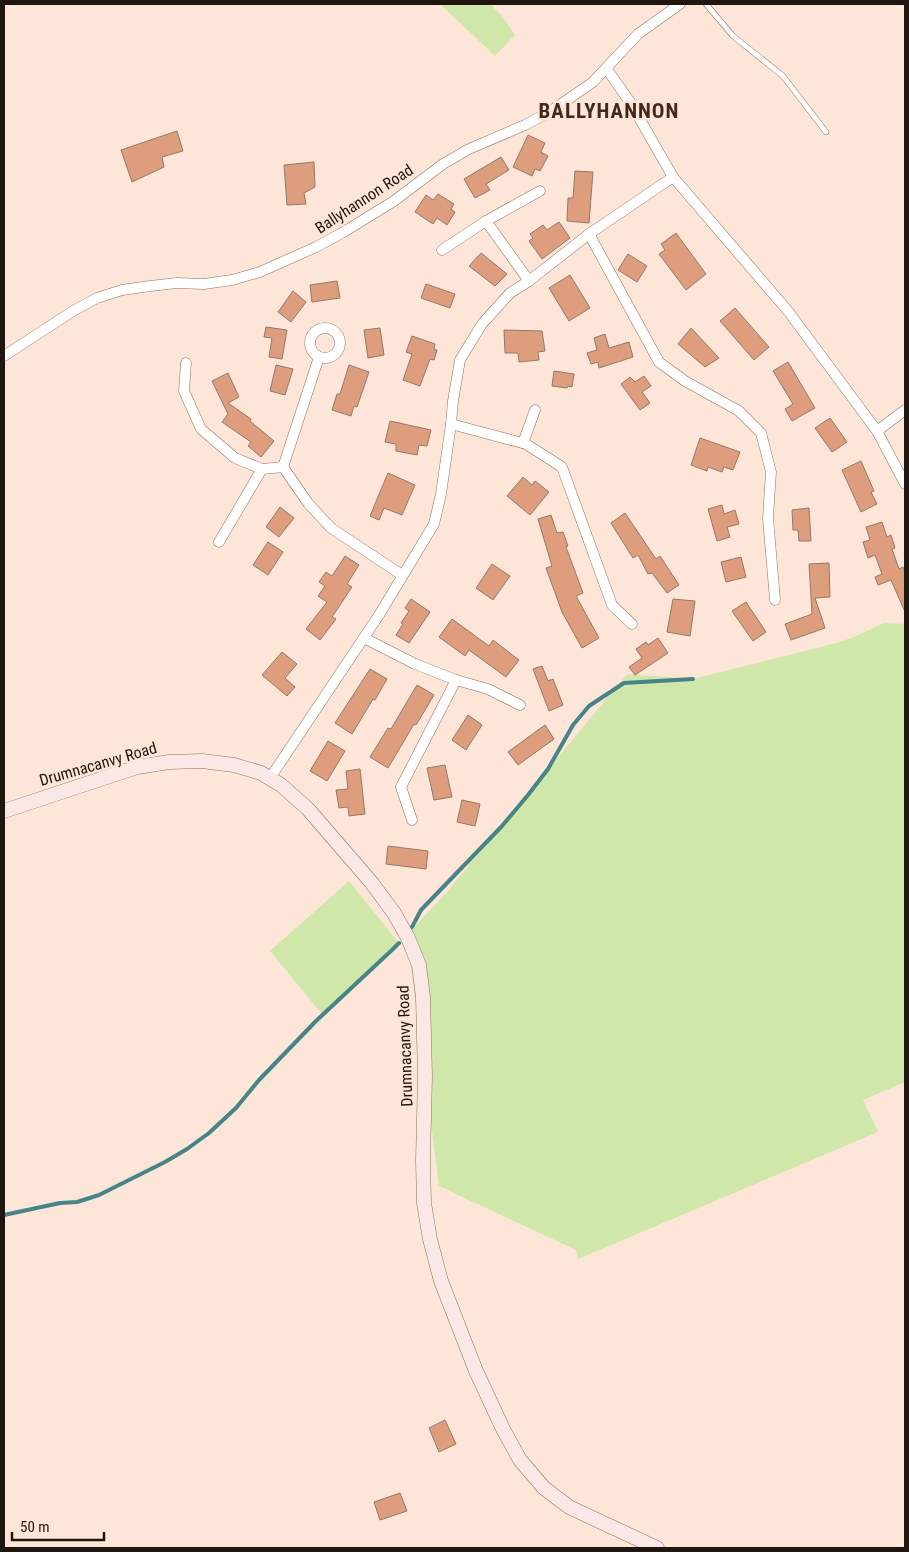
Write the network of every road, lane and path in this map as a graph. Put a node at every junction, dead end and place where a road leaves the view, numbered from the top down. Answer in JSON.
{"nodes":[{"id":1,"x":680,"y":4,"type":"edge"},
{"id":2,"x":706,"y":4,"type":"edge"},
{"id":3,"x":606,"y":68,"type":"junction"},
{"id":4,"x":826,"y":132,"type":"dead end"},
{"id":5,"x":673,"y":177,"type":"junction"},
{"id":6,"x":540,"y":191,"type":"dead end"},
{"id":7,"x":486,"y":221,"type":"junction"},
{"id":8,"x":589,"y":234,"type":"junction"},
{"id":9,"x":442,"y":250,"type":"dead end"},
{"id":10,"x":529,"y":281,"type":"junction"},
{"id":11,"x":4,"y":356,"type":"edge"},
{"id":12,"x":319,"y":357,"type":"dead end"},
{"id":13,"x":186,"y":363,"type":"dead end"},
{"id":14,"x":535,"y":410,"type":"dead end"},
{"id":15,"x":905,"y":410,"type":"edge"},
{"id":16,"x":451,"y":424,"type":"junction"},
{"id":17,"x":877,"y":431,"type":"junction"},
{"id":18,"x":523,"y":443,"type":"junction"},
{"id":19,"x":283,"y":467,"type":"junction"},
{"id":20,"x":262,"y":469,"type":"junction"},
{"id":21,"x":905,"y":484,"type":"edge"},
{"id":22,"x":219,"y":542,"type":"dead end"},
{"id":23,"x":402,"y":575,"type":"junction"},
{"id":24,"x":774,"y":600,"type":"dead end"},
{"id":25,"x":632,"y":624,"type":"dead end"},
{"id":26,"x":364,"y":638,"type":"junction"},
{"id":27,"x":456,"y":680,"type":"junction"},
{"id":28,"x":520,"y":705,"type":"dead end"},
{"id":29,"x":270,"y":778,"type":"junction"},
{"id":30,"x":4,"y":811,"type":"edge"},
{"id":31,"x":412,"y":820,"type":"dead end"},
{"id":32,"x":657,"y":1548,"type":"edge"}],
"edges":[{"from":1,"to":3,"type":"street","name":"Ballyhannon Road"},
{"from":2,"to":4,"type":"lane"},
{"from":3,"to":5,"type":"street"},
{"from":3,"to":11,"type":"street","name":"Ballyhannon Road"},
{"from":5,"to":8,"type":"street"},
{"from":5,"to":17,"type":"street"},
{"from":6,"to":7,"type":"street"},
{"from":7,"to":9,"type":"street"},
{"from":7,"to":10,"type":"street"},
{"from":8,"to":10,"type":"street"},
{"from":8,"to":24,"type":"street"},
{"from":10,"to":16,"type":"street"},
{"from":12,"to":19,"type":"street"},
{"from":13,"to":20,"type":"street"},
{"from":14,"to":18,"type":"street"},
{"from":15,"to":17,"type":"street"},
{"from":16,"to":18,"type":"street"},
{"from":16,"to":23,"type":"street"},
{"from":17,"to":21,"type":"street"},
{"from":18,"to":25,"type":"street"},
{"from":19,"to":20,"type":"street"},
{"from":19,"to":23,"type":"street"},
{"from":20,"to":22,"type":"street"},
{"from":23,"to":26,"type":"street"},
{"from":26,"to":27,"type":"street"},
{"from":26,"to":29,"type":"street"},
{"from":27,"to":28,"type":"street"},
{"from":27,"to":31,"type":"street"},
{"from":29,"to":30,"type":"main road","name":"Drumnacanvy Road"},
{"from":29,"to":32,"type":"main road","name":"Drumnacanvy Road"}]}
